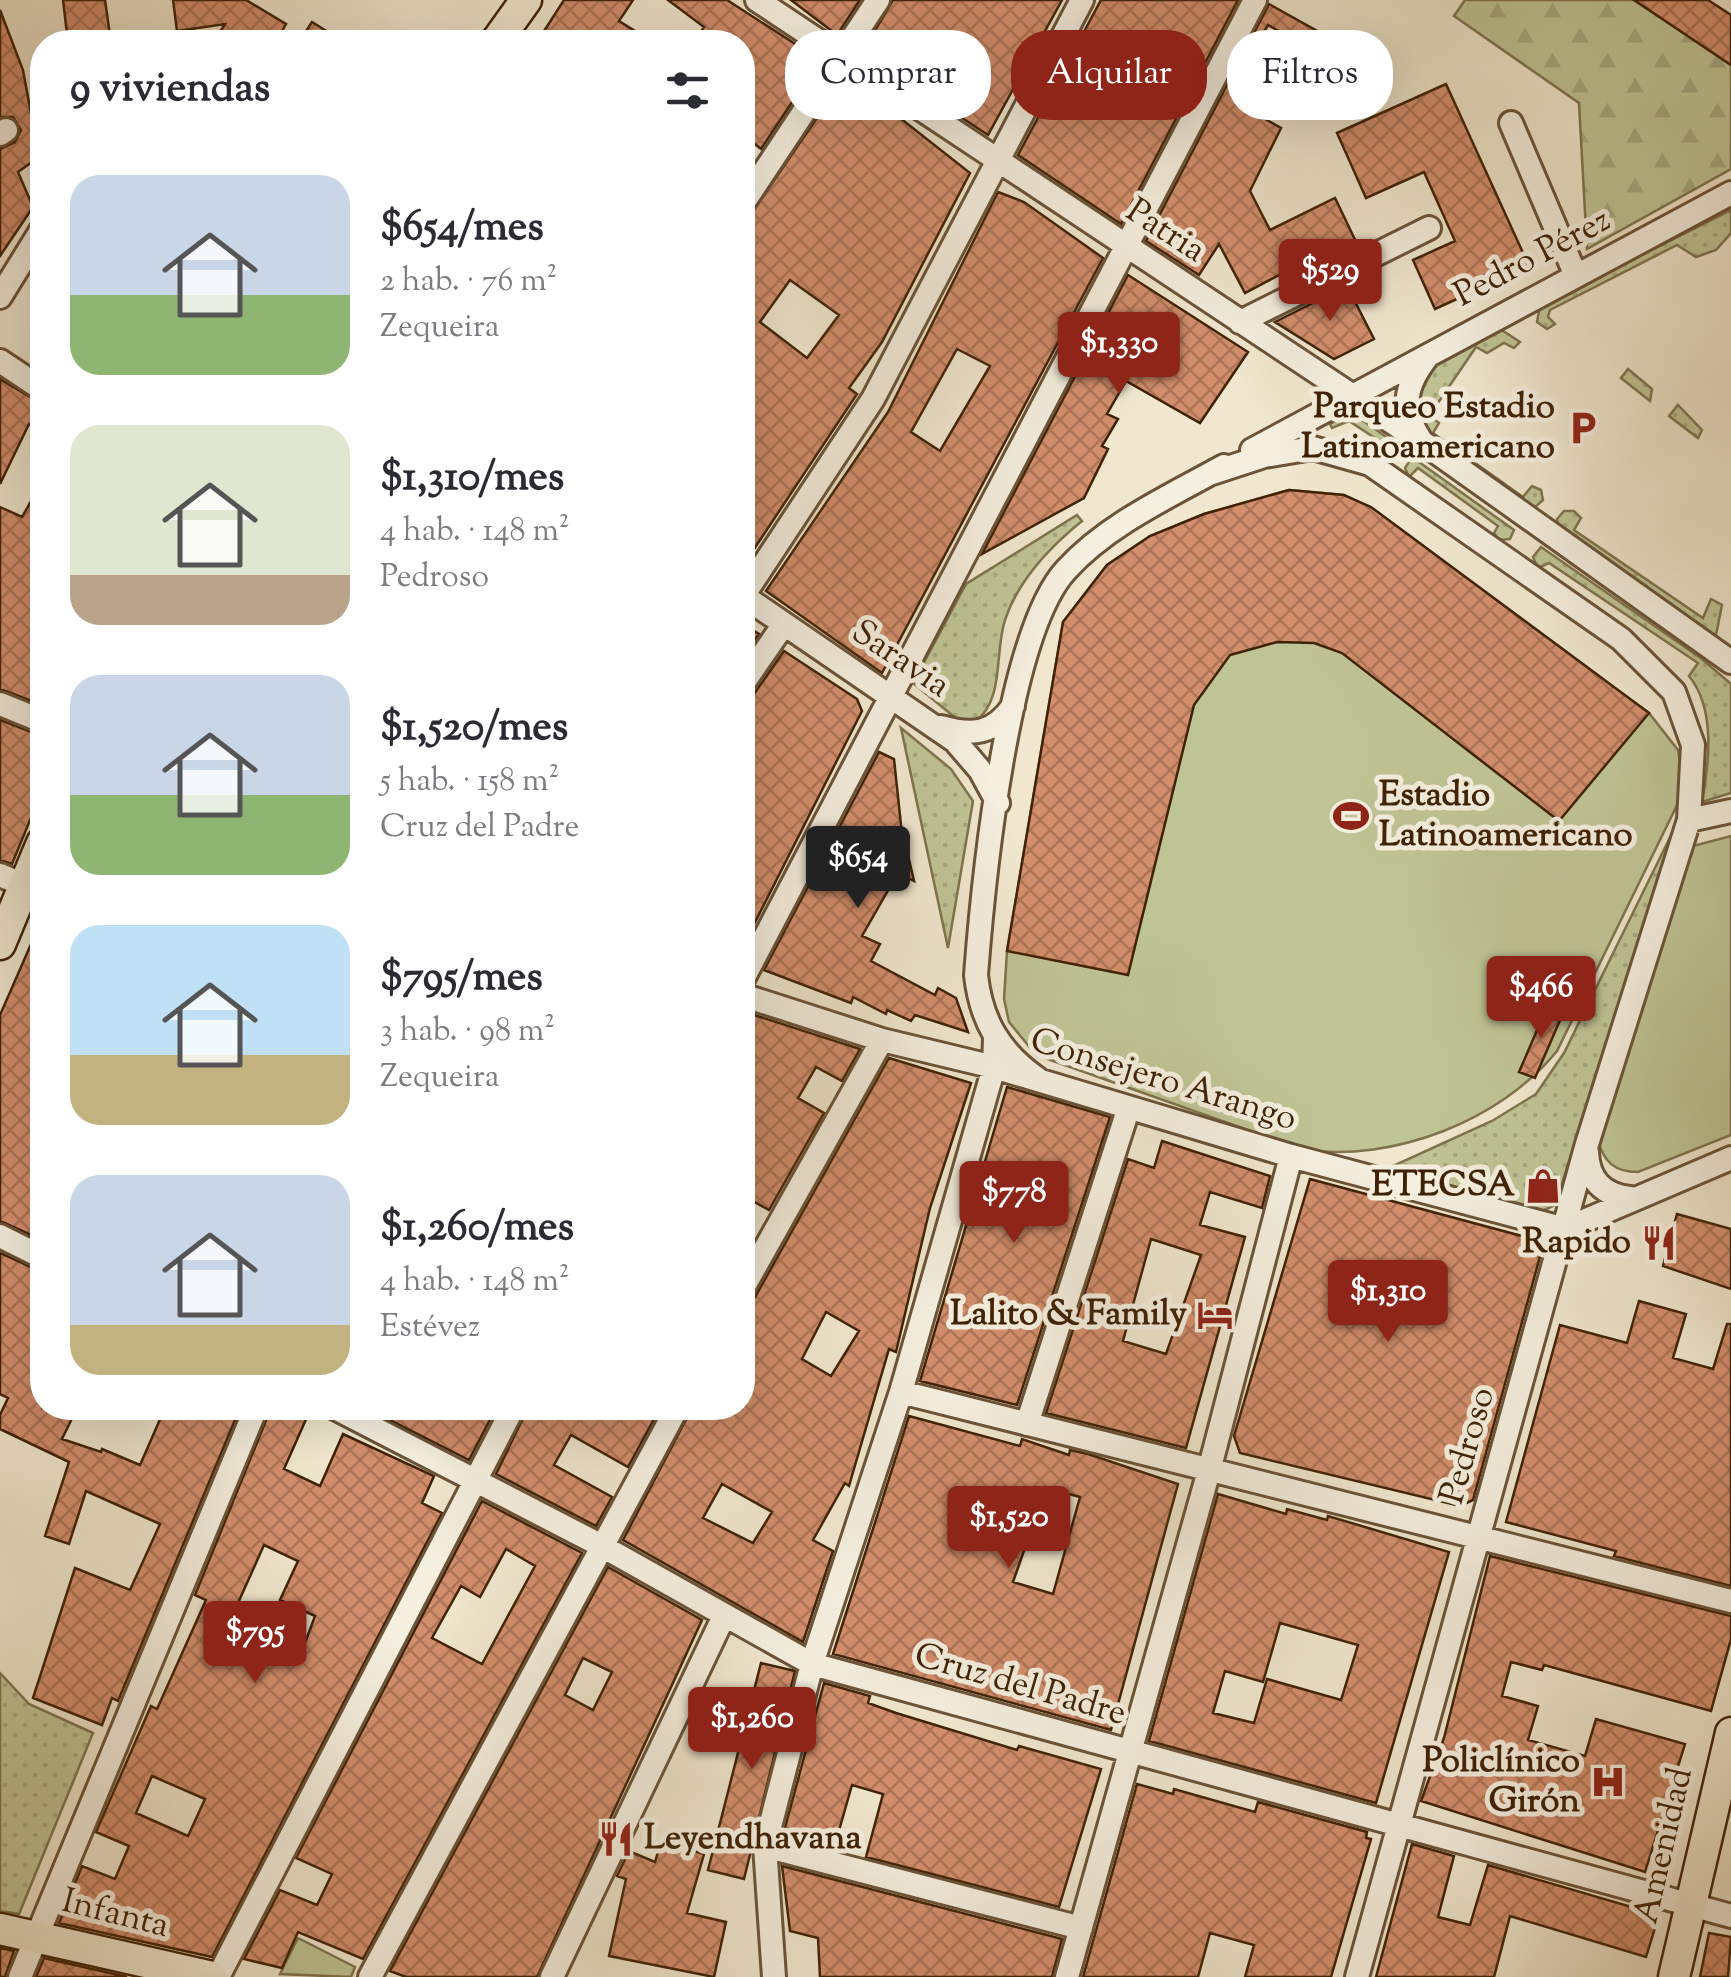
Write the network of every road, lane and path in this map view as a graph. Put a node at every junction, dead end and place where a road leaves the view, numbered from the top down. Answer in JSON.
{"nodes":[{"id":1,"x":526,"y":0,"type":"edge"},
{"id":2,"x":757,"y":0,"type":"edge"},
{"id":3,"x":878,"y":0,"type":"edge"},
{"id":4,"x":1082,"y":0,"type":"edge"},
{"id":5,"x":1255,"y":0,"type":"edge"},
{"id":6,"x":505,"y":30,"type":"edge"},
{"id":7,"x":800,"y":30,"type":"edge"},
{"id":8,"x":858,"y":30,"type":"edge"},
{"id":9,"x":799,"y":120,"type":"edge"},
{"id":10,"x":936,"y":120,"type":"edge"},
{"id":11,"x":1511,"y":123,"type":"dead end"},
{"id":12,"x":996,"y":159,"type":"junction"},
{"id":13,"x":755,"y":186,"type":"edge"},
{"id":14,"x":1731,"y":193,"type":"edge"},
{"id":15,"x":1429,"y":228,"type":"dead end"},
{"id":16,"x":1122,"y":247,"type":"junction"},
{"id":17,"x":30,"y":249,"type":"edge"},
{"id":18,"x":1576,"y":276,"type":"junction"},
{"id":19,"x":0,"y":298,"type":"edge"},
{"id":20,"x":1240,"y":322,"type":"junction"},
{"id":21,"x":1429,"y":355,"type":"junction"},
{"id":22,"x":0,"y":361,"type":"edge"},
{"id":23,"x":30,"y":380,"type":"edge"},
{"id":24,"x":1348,"y":396,"type":"junction"},
{"id":25,"x":1316,"y":415,"type":"junction"},
{"id":26,"x":1422,"y":442,"type":"junction"},
{"id":27,"x":1341,"y":452,"type":"junction"},
{"id":28,"x":1212,"y":473,"type":"junction"},
{"id":29,"x":755,"y":577,"type":"edge"},
{"id":30,"x":755,"y":603,"type":"edge"},
{"id":31,"x":784,"y":624,"type":"junction"},
{"id":32,"x":1731,"y":662,"type":"edge"},
{"id":33,"x":755,"y":666,"type":"edge"},
{"id":34,"x":891,"y":696,"type":"junction"},
{"id":35,"x":1015,"y":703,"type":"junction"},
{"id":36,"x":0,"y":704,"type":"edge"},
{"id":37,"x":30,"y":717,"type":"edge"},
{"id":38,"x":933,"y":725,"type":"junction"},
{"id":39,"x":998,"y":803,"type":"junction"},
{"id":40,"x":1731,"y":811,"type":"edge"},
{"id":41,"x":1689,"y":820,"type":"junction"},
{"id":42,"x":30,"y":858,"type":"edge"},
{"id":43,"x":12,"y":880,"type":"edge"},
{"id":44,"x":0,"y":944,"type":"edge"},
{"id":45,"x":755,"y":956,"type":"edge"},
{"id":46,"x":755,"y":999,"type":"edge"},
{"id":47,"x":994,"y":1038,"type":"junction"},
{"id":48,"x":882,"y":1040,"type":"junction"},
{"id":49,"x":994,"y":1067,"type":"junction"},
{"id":50,"x":1038,"y":1079,"type":"junction"},
{"id":51,"x":1128,"y":1110,"type":"junction"},
{"id":52,"x":1587,"y":1144,"type":"junction"},
{"id":53,"x":1290,"y":1156,"type":"junction"},
{"id":54,"x":1731,"y":1158,"type":"edge"},
{"id":55,"x":1630,"y":1198,"type":"junction"},
{"id":56,"x":1565,"y":1229,"type":"junction"},
{"id":57,"x":0,"y":1236,"type":"edge"},
{"id":58,"x":30,"y":1251,"type":"edge"},
{"id":59,"x":755,"y":1267,"type":"edge"},
{"id":60,"x":901,"y":1392,"type":"junction"},
{"id":61,"x":251,"y":1420,"type":"edge"},
{"id":62,"x":359,"y":1420,"type":"edge"},
{"id":63,"x":506,"y":1420,"type":"edge"},
{"id":64,"x":670,"y":1420,"type":"edge"},
{"id":65,"x":1027,"y":1424,"type":"junction"},
{"id":66,"x":1210,"y":1467,"type":"junction"},
{"id":67,"x":473,"y":1481,"type":"junction"},
{"id":68,"x":1480,"y":1537,"type":"junction"},
{"id":69,"x":600,"y":1545,"type":"junction"},
{"id":70,"x":1731,"y":1601,"type":"edge"},
{"id":71,"x":723,"y":1618,"type":"junction"},
{"id":72,"x":812,"y":1664,"type":"junction"},
{"id":73,"x":1731,"y":1733,"type":"edge"},
{"id":74,"x":1130,"y":1754,"type":"junction"},
{"id":75,"x":1400,"y":1824,"type":"junction"},
{"id":76,"x":766,"y":1846,"type":"junction"},
{"id":77,"x":1688,"y":1905,"type":"junction"},
{"id":78,"x":1731,"y":1916,"type":"edge"},
{"id":79,"x":1080,"y":1928,"type":"junction"},
{"id":80,"x":0,"y":1929,"type":"edge"},
{"id":81,"x":38,"y":1934,"type":"junction"},
{"id":82,"x":20,"y":1977,"type":"edge"},
{"id":83,"x":215,"y":1977,"type":"edge"},
{"id":84,"x":370,"y":1977,"type":"edge"},
{"id":85,"x":552,"y":1977,"type":"edge"},
{"id":86,"x":774,"y":1977,"type":"edge"},
{"id":87,"x":1067,"y":1977,"type":"edge"},
{"id":88,"x":1357,"y":1977,"type":"edge"},
{"id":89,"x":1674,"y":1977,"type":"edge"}],
"edges":[{"from":1,"to":6,"type":"main road"},
{"from":2,"to":7,"type":"street","name":"Patria"},
{"from":3,"to":8,"type":"street"},
{"from":4,"to":12,"type":"street"},
{"from":5,"to":16,"type":"street"},
{"from":9,"to":13,"type":"street"},
{"from":10,"to":12,"type":"street","name":"Patria"},
{"from":11,"to":18,"type":"street"},
{"from":12,"to":16,"type":"street","name":"Patria"},
{"from":12,"to":29,"type":"street"},
{"from":14,"to":18,"type":"street","name":"Pedro Pérez"},
{"from":15,"to":20,"type":"street"},
{"from":16,"to":20,"type":"street","name":"Patria"},
{"from":16,"to":34,"type":"street"},
{"from":17,"to":19,"type":"street"},
{"from":18,"to":21,"type":"street","name":"Pedro Pérez"},
{"from":20,"to":24,"type":"street","name":"Patria"},
{"from":21,"to":24,"type":"street","name":"Pedro Pérez"},
{"from":21,"to":26,"type":"street"},
{"from":22,"to":23,"type":"street"},
{"from":24,"to":25,"type":"street","name":"Pedro Pérez"},
{"from":24,"to":26,"type":"street","name":"Patria"},
{"from":25,"to":27,"type":"street"},
{"from":25,"to":28,"type":"street","name":"Pedro Pérez"},
{"from":26,"to":32,"type":"street","name":"Patria"},
{"from":27,"to":28,"type":"street"},
{"from":27,"to":41,"type":"street"},
{"from":28,"to":35,"type":"street","name":"Pedro Pérez"},
{"from":30,"to":31,"type":"street","name":"Saravia"},
{"from":31,"to":33,"type":"street"},
{"from":31,"to":34,"type":"street","name":"Saravia"},
{"from":34,"to":38,"type":"street","name":"Saravia"},
{"from":34,"to":45,"type":"street"},
{"from":35,"to":38,"type":"street"},
{"from":35,"to":39,"type":"street","name":"Pedro Pérez"},
{"from":36,"to":37,"type":"street"},
{"from":38,"to":39,"type":"street","name":"Saravia"},
{"from":39,"to":47,"type":"street","name":"Pedro Pérez"},
{"from":40,"to":41,"type":"street"},
{"from":41,"to":52,"type":"street","name":"Pedroso"},
{"from":42,"to":43,"type":"main road"},
{"from":43,"to":44,"type":"main road"},
{"from":46,"to":48,"type":"street","name":"Consejero Arango"},
{"from":47,"to":49,"type":"street","name":"Pedro Pérez"},
{"from":47,"to":50,"type":"street","name":"Pedro Pérez"},
{"from":48,"to":49,"type":"street","name":"Consejero Arango"},
{"from":48,"to":59,"type":"street"},
{"from":49,"to":50,"type":"street","name":"Consejero Arango"},
{"from":49,"to":60,"type":"street","name":"Pedro Pérez"},
{"from":50,"to":51,"type":"street","name":"Consejero Arango"},
{"from":51,"to":53,"type":"street","name":"Consejero Arango"},
{"from":51,"to":65,"type":"street"},
{"from":52,"to":55,"type":"street"},
{"from":52,"to":56,"type":"street","name":"Pedroso"},
{"from":53,"to":56,"type":"street","name":"Consejero Arango"},
{"from":53,"to":66,"type":"street"},
{"from":54,"to":55,"type":"street"},
{"from":55,"to":56,"type":"street"},
{"from":56,"to":68,"type":"street","name":"Pedroso"},
{"from":57,"to":58,"type":"street"},
{"from":60,"to":65,"type":"street"},
{"from":60,"to":72,"type":"street","name":"Pedro Pérez"},
{"from":61,"to":81,"type":"street"},
{"from":62,"to":67,"type":"street","name":"Cruz del Padre"},
{"from":63,"to":67,"type":"street"},
{"from":64,"to":69,"type":"street"},
{"from":65,"to":66,"type":"street"},
{"from":66,"to":68,"type":"street"},
{"from":66,"to":74,"type":"street"},
{"from":67,"to":69,"type":"street","name":"Cruz del Padre"},
{"from":67,"to":83,"type":"street"},
{"from":68,"to":70,"type":"street"},
{"from":68,"to":75,"type":"street","name":"Pedroso"},
{"from":69,"to":71,"type":"street","name":"Cruz del Padre"},
{"from":69,"to":84,"type":"street"},
{"from":71,"to":72,"type":"street","name":"Cruz del Padre"},
{"from":71,"to":85,"type":"street"},
{"from":72,"to":74,"type":"street","name":"Cruz del Padre"},
{"from":72,"to":76,"type":"street","name":"Pedro Pérez"},
{"from":73,"to":77,"type":"main road","name":"Amenidad"},
{"from":74,"to":75,"type":"street","name":"Cruz del Padre"},
{"from":74,"to":79,"type":"street"},
{"from":75,"to":77,"type":"street","name":"Cruz del Padre"},
{"from":75,"to":88,"type":"street","name":"Pedroso"},
{"from":76,"to":79,"type":"street"},
{"from":76,"to":86,"type":"street","name":"Pedro Pérez"},
{"from":77,"to":78,"type":"street","name":"Cruz del Padre"},
{"from":77,"to":89,"type":"main road","name":"Amenidad"},
{"from":79,"to":87,"type":"street"},
{"from":80,"to":81,"type":"main road","name":"Infanta"},
{"from":81,"to":82,"type":"street"},
{"from":81,"to":83,"type":"main road","name":"Infanta"}]}
